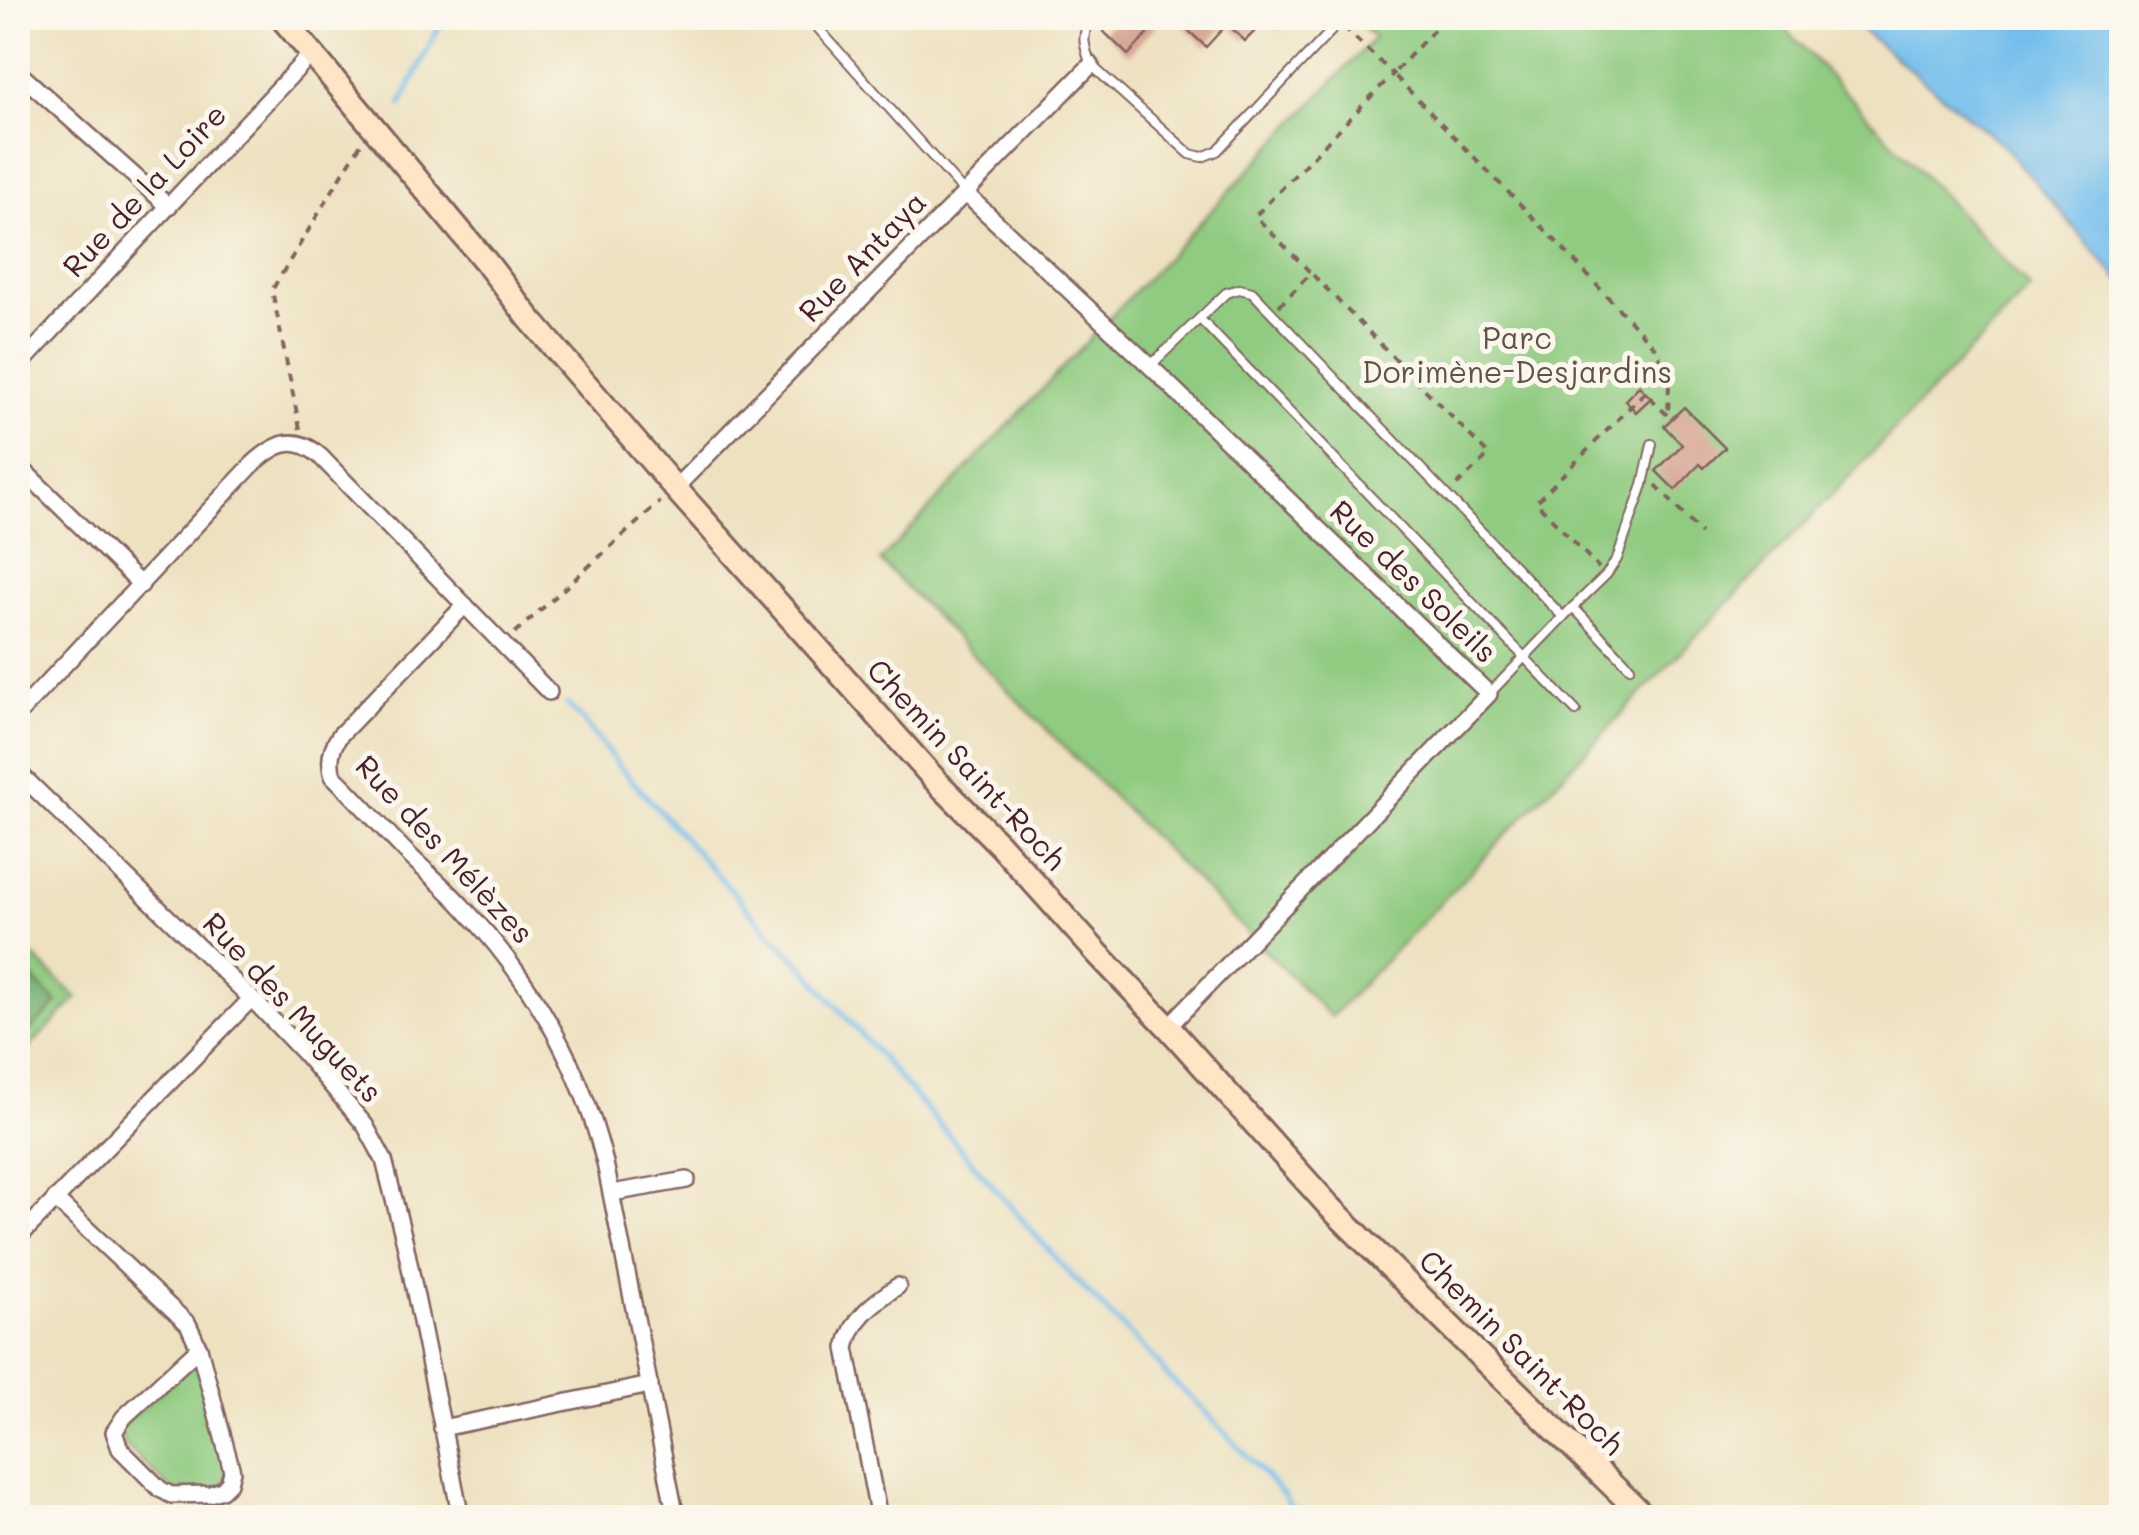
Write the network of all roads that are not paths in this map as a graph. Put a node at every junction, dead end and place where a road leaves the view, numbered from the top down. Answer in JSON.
{"nodes":[{"id":1,"x":282,"y":18,"type":"edge"},
{"id":2,"x":809,"y":18,"type":"edge"},
{"id":3,"x":1090,"y":18,"type":"edge"},
{"id":4,"x":1334,"y":18,"type":"edge"},
{"id":5,"x":312,"y":54,"type":"junction"},
{"id":6,"x":1091,"y":65,"type":"junction"},
{"id":7,"x":18,"y":72,"type":"edge"},
{"id":8,"x":965,"y":192,"type":"junction"},
{"id":9,"x":168,"y":206,"type":"junction"},
{"id":10,"x":1200,"y":319,"type":"junction"},
{"id":11,"x":1150,"y":366,"type":"junction"},
{"id":12,"x":18,"y":367,"type":"edge"},
{"id":13,"x":1652,"y":444,"type":"dead end"},
{"id":14,"x":18,"y":465,"type":"edge"},
{"id":15,"x":675,"y":488,"type":"junction"},
{"id":16,"x":141,"y":585,"type":"junction"},
{"id":17,"x":465,"y":606,"type":"junction"},
{"id":18,"x":1573,"y":608,"type":"junction"},
{"id":19,"x":1563,"y":617,"type":"junction"},
{"id":20,"x":1524,"y":655,"type":"junction"},
{"id":21,"x":1630,"y":667,"type":"dead end"},
{"id":22,"x":549,"y":692,"type":"dead end"},
{"id":23,"x":1489,"y":694,"type":"junction"},
{"id":24,"x":1576,"y":711,"type":"dead end"},
{"id":25,"x":18,"y":714,"type":"edge"},
{"id":26,"x":18,"y":772,"type":"edge"},
{"id":27,"x":251,"y":999,"type":"junction"},
{"id":28,"x":1168,"y":1027,"type":"junction"},
{"id":29,"x":687,"y":1180,"type":"dead end"},
{"id":30,"x":612,"y":1193,"type":"junction"},
{"id":31,"x":56,"y":1198,"type":"junction"},
{"id":32,"x":18,"y":1238,"type":"edge"},
{"id":33,"x":898,"y":1286,"type":"dead end"},
{"id":34,"x":199,"y":1348,"type":"junction"},
{"id":35,"x":650,"y":1385,"type":"junction"},
{"id":36,"x":442,"y":1428,"type":"junction"},
{"id":37,"x":461,"y":1518,"type":"edge"},
{"id":38,"x":676,"y":1518,"type":"edge"},
{"id":39,"x":880,"y":1518,"type":"edge"},
{"id":40,"x":1646,"y":1518,"type":"edge"}],
"edges":[{"from":1,"to":5,"type":"main road","name":"Chemin Saint-Roch"},
{"from":2,"to":8,"type":"lane"},
{"from":3,"to":6,"type":"lane"},
{"from":4,"to":6,"type":"lane"},
{"from":5,"to":9,"type":"street","name":"Rue de la Loire"},
{"from":5,"to":15,"type":"main road","name":"Chemin Saint-Roch"},
{"from":6,"to":8,"type":"street","name":"Rue Antaya"},
{"from":7,"to":9,"type":"street"},
{"from":8,"to":11,"type":"street","name":"Rue des Soleils"},
{"from":8,"to":15,"type":"street","name":"Rue Antaya"},
{"from":9,"to":12,"type":"street","name":"Rue de la Loire"},
{"from":10,"to":11,"type":"lane"},
{"from":10,"to":19,"type":"lane"},
{"from":10,"to":20,"type":"lane"},
{"from":11,"to":23,"type":"street","name":"Rue des Soleils"},
{"from":13,"to":18,"type":"lane"},
{"from":14,"to":16,"type":"street"},
{"from":15,"to":28,"type":"main road","name":"Chemin Saint-Roch"},
{"from":16,"to":17,"type":"street"},
{"from":16,"to":25,"type":"street"},
{"from":17,"to":22,"type":"street"},
{"from":17,"to":30,"type":"street","name":"Rue des Mélèzes"},
{"from":18,"to":19,"type":"lane"},
{"from":18,"to":21,"type":"lane"},
{"from":19,"to":20,"type":"lane"},
{"from":20,"to":23,"type":"lane"},
{"from":20,"to":24,"type":"lane"},
{"from":23,"to":28,"type":"street","name":"Rue des Soleils"},
{"from":26,"to":27,"type":"street","name":"Rue des Muguets"},
{"from":27,"to":31,"type":"street"},
{"from":27,"to":36,"type":"street","name":"Rue des Muguets"},
{"from":28,"to":40,"type":"main road","name":"Chemin Saint-Roch"},
{"from":29,"to":30,"type":"street"},
{"from":30,"to":35,"type":"street","name":"Rue des Mélèzes"},
{"from":31,"to":32,"type":"street"},
{"from":31,"to":34,"type":"street"},
{"from":33,"to":39,"type":"street"},
{"from":34,"to":34,"type":"street"},
{"from":35,"to":36,"type":"street"},
{"from":35,"to":38,"type":"street","name":"Rue des Mélèzes"},
{"from":36,"to":37,"type":"street","name":"Rue des Muguets"}]}
